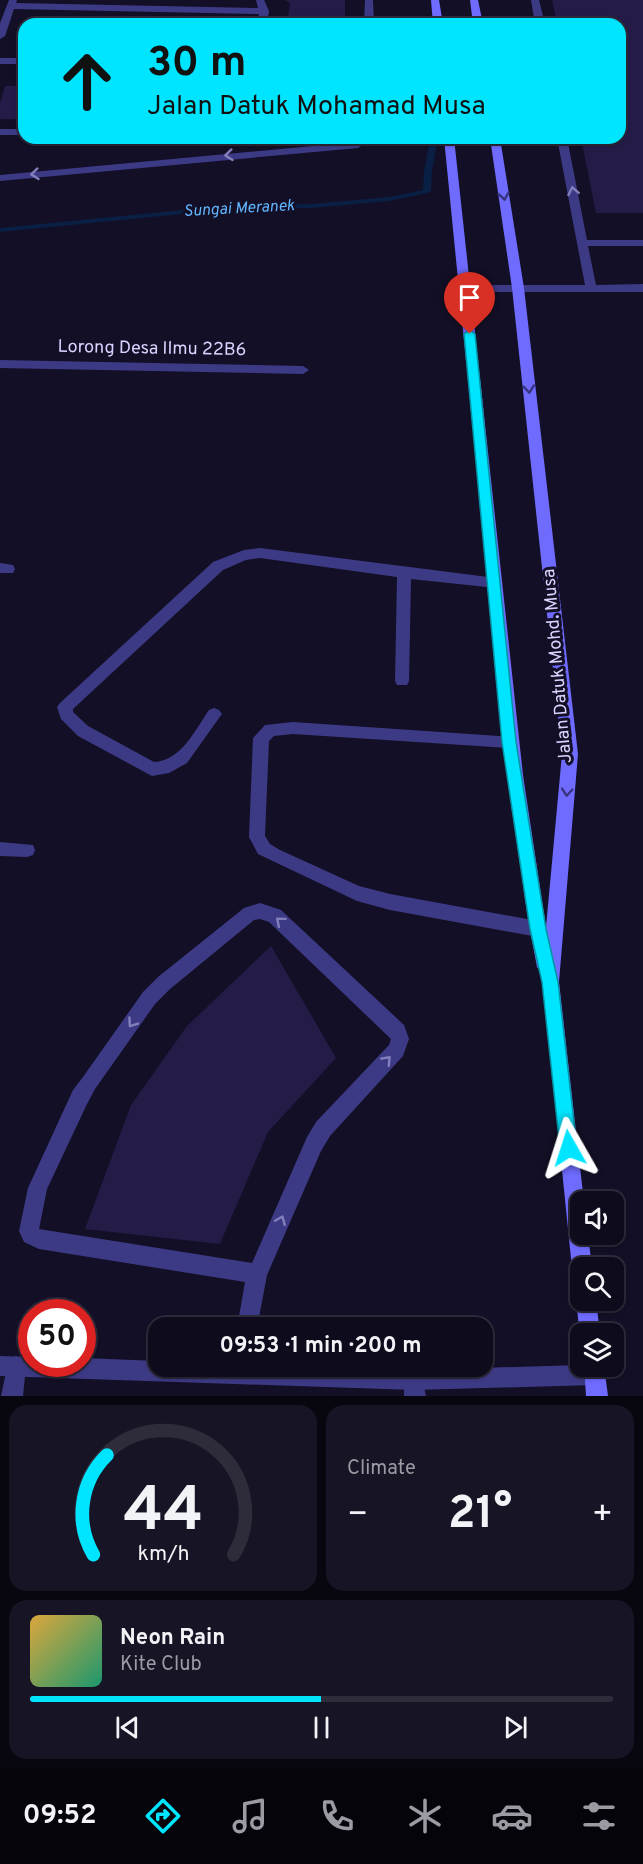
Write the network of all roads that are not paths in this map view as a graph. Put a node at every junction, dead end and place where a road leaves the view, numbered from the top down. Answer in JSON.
{"nodes":[{"id":1,"x":260,"y":0,"type":"edge"},
{"id":2,"x":369,"y":0,"type":"edge"},
{"id":3,"x":435,"y":0,"type":"edge"},
{"id":4,"x":474,"y":0,"type":"edge"},
{"id":5,"x":535,"y":0,"type":"edge"},
{"id":6,"x":12,"y":3,"type":"edge"},
{"id":7,"x":264,"y":11,"type":"junction"},
{"id":8,"x":263,"y":18,"type":"edge"},
{"id":9,"x":369,"y":18,"type":"edge"},
{"id":10,"x":437,"y":18,"type":"edge"},
{"id":11,"x":477,"y":18,"type":"edge"},
{"id":12,"x":539,"y":18,"type":"edge"},
{"id":13,"x":0,"y":36,"type":"edge"},
{"id":14,"x":0,"y":61,"type":"edge"},
{"id":15,"x":18,"y":61,"type":"edge"},
{"id":16,"x":0,"y":132,"type":"edge"},
{"id":17,"x":18,"y":132,"type":"edge"},
{"id":18,"x":360,"y":144,"type":"edge"},
{"id":19,"x":450,"y":144,"type":"edge"},
{"id":20,"x":496,"y":144,"type":"edge"},
{"id":21,"x":563,"y":144,"type":"edge"},
{"id":22,"x":0,"y":178,"type":"edge"},
{"id":23,"x":583,"y":243,"type":"junction"},
{"id":24,"x":643,"y":243,"type":"edge"},
{"id":25,"x":518,"y":288,"type":"junction"},
{"id":26,"x":591,"y":288,"type":"junction"},
{"id":27,"x":643,"y":288,"type":"edge"},
{"id":28,"x":465,"y":289,"type":"junction"},
{"id":29,"x":0,"y":364,"type":"edge"},
{"id":30,"x":303,"y":370,"type":"dead end"},
{"id":31,"x":404,"y":573,"type":"junction"},
{"id":32,"x":496,"y":583,"type":"junction"},
{"id":33,"x":402,"y":681,"type":"dead end"},
{"id":34,"x":214,"y":714,"type":"dead end"},
{"id":35,"x":509,"y":742,"type":"junction"},
{"id":36,"x":0,"y":849,"type":"edge"},
{"id":37,"x":27,"y":850,"type":"dead end"},
{"id":38,"x":538,"y":929,"type":"junction"},
{"id":39,"x":550,"y":982,"type":"junction"},
{"id":40,"x":581,"y":1257,"type":"edge"},
{"id":41,"x":257,"y":1274,"type":"junction"},
{"id":42,"x":249,"y":1317,"type":"edge"},
{"id":43,"x":8,"y":1366,"type":"edge"},
{"id":44,"x":148,"y":1368,"type":"edge"},
{"id":45,"x":570,"y":1373,"type":"edge"},
{"id":46,"x":307,"y":1377,"type":"edge"},
{"id":47,"x":595,"y":1377,"type":"edge"},
{"id":48,"x":414,"y":1388,"type":"edge"},
{"id":49,"x":12,"y":1396,"type":"edge"},
{"id":50,"x":597,"y":1396,"type":"edge"}],
"edges":[{"from":1,"to":7,"type":"street"},
{"from":2,"to":9,"type":"street"},
{"from":3,"to":10,"type":"main road"},
{"from":4,"to":11,"type":"main road"},
{"from":5,"to":12,"type":"street"},
{"from":6,"to":7,"type":"street"},
{"from":6,"to":13,"type":"street"},
{"from":7,"to":8,"type":"street"},
{"from":14,"to":15,"type":"street"},
{"from":16,"to":17,"type":"street"},
{"from":18,"to":22,"type":"street","one_way":true},
{"from":19,"to":28,"type":"main road"},
{"from":20,"to":25,"type":"main road","name":"Jalan Datuk Mohd. Musa","one_way":true},
{"from":23,"to":21,"type":"street","one_way":true},
{"from":23,"to":24,"type":"street"},
{"from":23,"to":26,"type":"street"},
{"from":25,"to":26,"type":"street"},
{"from":25,"to":28,"type":"street"},
{"from":25,"to":39,"type":"main road","name":"Jalan Datuk Mohd. Musa","one_way":true},
{"from":26,"to":27,"type":"street"},
{"from":28,"to":32,"type":"main road"},
{"from":29,"to":30,"type":"street","name":"Lorong Desa Ilmu 22B6"},
{"from":31,"to":32,"type":"street"},
{"from":31,"to":33,"type":"street"},
{"from":31,"to":34,"type":"street"},
{"from":32,"to":35,"type":"main road"},
{"from":35,"to":38,"type":"main road"},
{"from":35,"to":38,"type":"street"},
{"from":36,"to":37,"type":"street"},
{"from":38,"to":39,"type":"main road"},
{"from":39,"to":40,"type":"main road","name":"Jalan Datuk Mohd. Musa"},
{"from":41,"to":41,"type":"street","one_way":true},
{"from":41,"to":42,"type":"street"},
{"from":43,"to":44,"type":"street"},
{"from":43,"to":49,"type":"street"},
{"from":45,"to":48,"type":"street"},
{"from":46,"to":48,"type":"street"},
{"from":47,"to":50,"type":"main road"}]}
